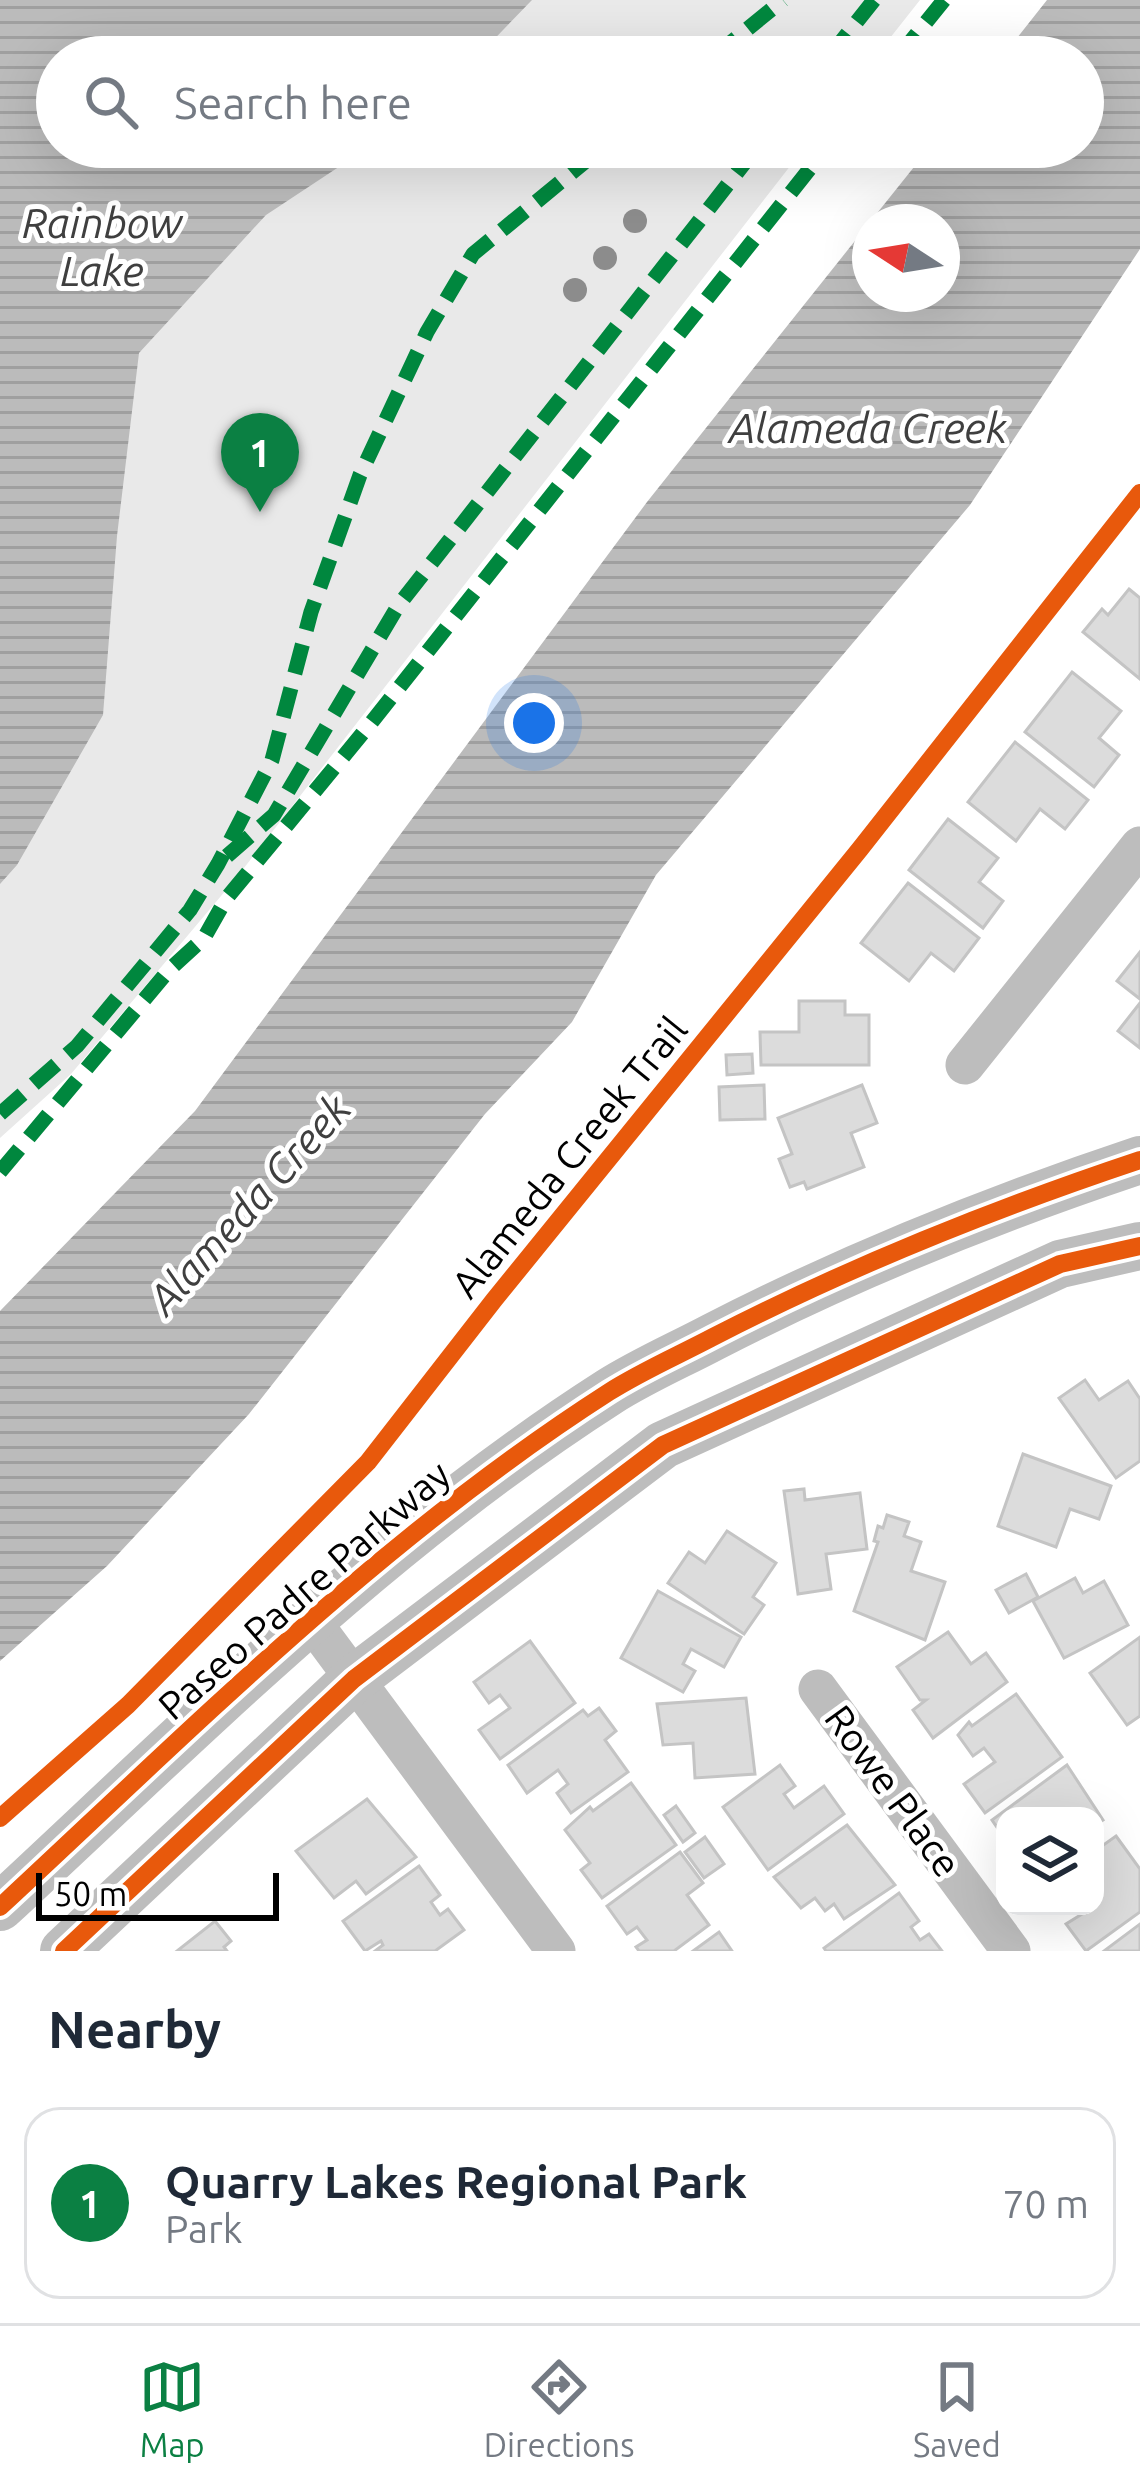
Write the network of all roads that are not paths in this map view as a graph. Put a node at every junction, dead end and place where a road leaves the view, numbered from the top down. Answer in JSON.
{"nodes":[{"id":1,"x":1140,"y":846,"type":"edge"},
{"id":2,"x":965,"y":1065,"type":"dead end"},
{"id":3,"x":1140,"y":1160,"type":"edge"},
{"id":4,"x":1140,"y":1246,"type":"edge"},
{"id":5,"x":310,"y":1619,"type":"junction"},
{"id":6,"x":354,"y":1678,"type":"junction"},
{"id":7,"x":818,"y":1689,"type":"dead end"},
{"id":8,"x":0,"y":1907,"type":"edge"},
{"id":9,"x":64,"y":1951,"type":"edge"},
{"id":10,"x":556,"y":1951,"type":"edge"},
{"id":11,"x":1011,"y":1951,"type":"edge"}],
"edges":[{"from":1,"to":2,"type":"street"},
{"from":3,"to":5,"type":"main road","name":"Paseo Padre Parkway"},
{"from":4,"to":6,"type":"main road"},
{"from":5,"to":6,"type":"street"},
{"from":5,"to":8,"type":"main road","name":"Paseo Padre Parkway"},
{"from":6,"to":9,"type":"main road"},
{"from":6,"to":10,"type":"street"},
{"from":7,"to":11,"type":"street","name":"Rowe Place"}]}
